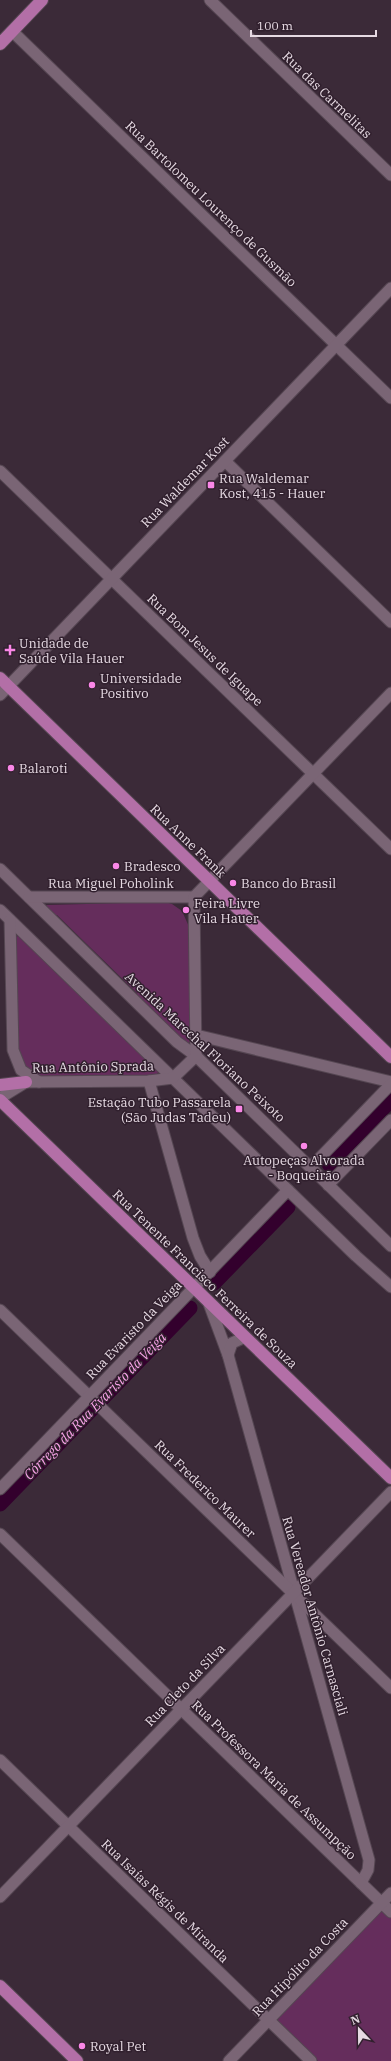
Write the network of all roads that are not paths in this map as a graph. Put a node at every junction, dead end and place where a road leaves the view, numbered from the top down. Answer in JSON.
{"nodes":[{"id":1,"x":42,"y":0,"type":"edge"},
{"id":2,"x":210,"y":0,"type":"edge"},
{"id":3,"x":12,"y":31,"type":"junction"},
{"id":4,"x":0,"y":44,"type":"edge"},
{"id":5,"x":391,"y":175,"type":"edge"},
{"id":6,"x":391,"y":288,"type":"edge"},
{"id":7,"x":337,"y":345,"type":"junction"},
{"id":8,"x":391,"y":398,"type":"edge"},
{"id":9,"x":225,"y":461,"type":"junction"},
{"id":10,"x":0,"y":471,"type":"edge"},
{"id":11,"x":112,"y":579,"type":"junction"},
{"id":12,"x":391,"y":622,"type":"edge"},
{"id":13,"x":3,"y":687,"type":"edge"},
{"id":14,"x":391,"y":693,"type":"edge"},
{"id":15,"x":313,"y":774,"type":"junction"},
{"id":16,"x":391,"y":849,"type":"edge"},
{"id":17,"x":0,"y":869,"type":"edge"},
{"id":18,"x":209,"y":881,"type":"junction"},
{"id":19,"x":29,"y":897,"type":"junction"},
{"id":20,"x":194,"y":897,"type":"junction"},
{"id":21,"x":0,"y":910,"type":"edge"},
{"id":22,"x":10,"y":920,"type":"junction"},
{"id":23,"x":196,"y":1035,"type":"junction"},
{"id":24,"x":196,"y":1056,"type":"junction"},
{"id":25,"x":391,"y":1057,"type":"edge"},
{"id":26,"x":172,"y":1078,"type":"junction"},
{"id":27,"x":149,"y":1081,"type":"junction"},
{"id":28,"x":26,"y":1082,"type":"junction"},
{"id":29,"x":40,"y":1082,"type":"junction"},
{"id":30,"x":391,"y":1083,"type":"edge"},
{"id":31,"x":0,"y":1085,"type":"edge"},
{"id":32,"x":0,"y":1099,"type":"edge"},
{"id":33,"x":391,"y":1120,"type":"edge"},
{"id":34,"x":311,"y":1168,"type":"junction"},
{"id":35,"x":328,"y":1185,"type":"junction"},
{"id":36,"x":288,"y":1190,"type":"junction"},
{"id":37,"x":391,"y":1246,"type":"edge"},
{"id":38,"x":210,"y":1272,"type":"junction"},
{"id":39,"x":391,"y":1287,"type":"edge"},
{"id":40,"x":194,"y":1288,"type":"junction"},
{"id":41,"x":208,"y":1301,"type":"junction"},
{"id":42,"x":0,"y":1310,"type":"edge"},
{"id":43,"x":245,"y":1337,"type":"junction"},
{"id":44,"x":228,"y":1355,"type":"junction"},
{"id":45,"x":92,"y":1398,"type":"junction"},
{"id":46,"x":391,"y":1478,"type":"edge"},
{"id":47,"x":0,"y":1489,"type":"edge"},
{"id":48,"x":391,"y":1492,"type":"edge"},
{"id":49,"x":0,"y":1534,"type":"edge"},
{"id":50,"x":293,"y":1594,"type":"junction"},
{"id":51,"x":391,"y":1688,"type":"edge"},
{"id":52,"x":181,"y":1709,"type":"junction"},
{"id":53,"x":0,"y":1760,"type":"edge"},
{"id":54,"x":68,"y":1826,"type":"junction"},
{"id":55,"x":361,"y":1883,"type":"junction"},
{"id":56,"x":391,"y":1893,"type":"edge"},
{"id":57,"x":0,"y":1897,"type":"edge"},
{"id":58,"x":382,"y":1903,"type":"junction"},
{"id":59,"x":391,"y":1912,"type":"edge"},
{"id":60,"x":0,"y":1986,"type":"edge"},
{"id":61,"x":268,"y":2020,"type":"junction"},
{"id":62,"x":77,"y":2061,"type":"edge"},
{"id":63,"x":229,"y":2061,"type":"edge"},
{"id":64,"x":311,"y":2061,"type":"edge"}],
"edges":[{"from":1,"to":3,"type":"main road"},
{"from":2,"to":5,"type":"street","name":"Rua das Carmelitas"},
{"from":3,"to":4,"type":"main road"},
{"from":3,"to":7,"type":"street","name":"Rua Bartolomeu Lourenço de Gusmão"},
{"from":6,"to":7,"type":"street","name":"Rua Waldemar Kost"},
{"from":7,"to":8,"type":"street","name":"Rua Bartolomeu Lourenço de Gusmão"},
{"from":7,"to":9,"type":"street","name":"Rua Waldemar Kost"},
{"from":9,"to":11,"type":"street","name":"Rua Waldemar Kost"},
{"from":9,"to":12,"type":"street"},
{"from":10,"to":11,"type":"street","name":"Rua Bom Jesus de Iguape"},
{"from":11,"to":13,"type":"street","name":"Rua Waldemar Kost"},
{"from":11,"to":15,"type":"street","name":"Rua Bom Jesus de Iguape"},
{"from":13,"to":18,"type":"main road","name":"Rua Anne Frank"},
{"from":14,"to":15,"type":"street"},
{"from":15,"to":16,"type":"street","name":"Rua Bom Jesus de Iguape"},
{"from":15,"to":18,"type":"street"},
{"from":17,"to":19,"type":"street","name":"Avenida Marechal Floriano Peixoto"},
{"from":18,"to":20,"type":"street"},
{"from":18,"to":25,"type":"main road","name":"Rua Anne Frank"},
{"from":19,"to":20,"type":"street","name":"Rua Miguel Poholink"},
{"from":19,"to":24,"type":"street","name":"Avenida Marechal Floriano Peixoto"},
{"from":20,"to":23,"type":"street"},
{"from":21,"to":22,"type":"street"},
{"from":22,"to":26,"type":"street"},
{"from":22,"to":29,"type":"street"},
{"from":23,"to":24,"type":"street"},
{"from":23,"to":30,"type":"street"},
{"from":24,"to":26,"type":"street","name":"Rua Antônio Sprada"},
{"from":24,"to":34,"type":"street","name":"Avenida Marechal Floriano Peixoto"},
{"from":26,"to":27,"type":"street","name":"Rua Antônio Sprada"},
{"from":26,"to":36,"type":"street"},
{"from":27,"to":29,"type":"street","name":"Rua Antônio Sprada"},
{"from":27,"to":38,"type":"street"},
{"from":28,"to":29,"type":"street","name":"Rua Antônio Sprada"},
{"from":28,"to":31,"type":"main road"},
{"from":28,"to":32,"type":"street","name":"Rua Antônio Sprada"},
{"from":30,"to":34,"type":"street"},
{"from":32,"to":40,"type":"main road","name":"Rua Tenente Francisco Ferreira de Souza"},
{"from":33,"to":35,"type":"street"},
{"from":34,"to":35,"type":"street","name":"Avenida Marechal Floriano Peixoto"},
{"from":35,"to":37,"type":"street","name":"Avenida Marechal Floriano Peixoto"},
{"from":36,"to":38,"type":"street","name":"Rua Evaristo da Veiga"},
{"from":36,"to":39,"type":"street"},
{"from":38,"to":40,"type":"street","name":"Rua Evaristo da Veiga"},
{"from":40,"to":41,"type":"main road","name":"Rua Tenente Francisco Ferreira de Souza"},
{"from":40,"to":45,"type":"street","name":"Rua Evaristo da Veiga"},
{"from":41,"to":43,"type":"main road","name":"Rua Tenente Francisco Ferreira de Souza"},
{"from":41,"to":44,"type":"street","name":"Rua Vereador Antônio Carnasciali"},
{"from":42,"to":45,"type":"street","name":"Rua Frederico Maurer"},
{"from":43,"to":44,"type":"street"},
{"from":43,"to":46,"type":"main road","name":"Rua Tenente Francisco Ferreira de Souza"},
{"from":44,"to":50,"type":"street","name":"Rua Vereador Antônio Carnasciali"},
{"from":45,"to":47,"type":"street","name":"Rua Evaristo da Veiga"},
{"from":45,"to":50,"type":"street","name":"Rua Frederico Maurer"},
{"from":48,"to":50,"type":"street","name":"Rua Cleto da Silva"},
{"from":49,"to":52,"type":"street","name":"Rua Professora Maria de Assumpção"},
{"from":50,"to":51,"type":"street","name":"Rua Frederico Maurer"},
{"from":50,"to":52,"type":"street","name":"Rua Cleto da Silva"},
{"from":50,"to":55,"type":"street","name":"Rua Vereador Antônio Carnasciali"},
{"from":52,"to":54,"type":"street","name":"Rua Cleto da Silva"},
{"from":52,"to":55,"type":"street","name":"Rua Professora Maria de Assumpção"},
{"from":53,"to":54,"type":"street","name":"Rua Isaías Régis de Miranda"},
{"from":54,"to":57,"type":"street","name":"Rua Cleto da Silva"},
{"from":54,"to":61,"type":"street","name":"Rua Isaías Régis de Miranda"},
{"from":55,"to":58,"type":"street","name":"Rua Professora Maria de Assumpção"},
{"from":56,"to":58,"type":"street","name":"Rua Hipólito da Costa"},
{"from":58,"to":59,"type":"street","name":"Rua Professora Maria de Assumpção"},
{"from":58,"to":61,"type":"street","name":"Rua Hipólito da Costa"},
{"from":60,"to":62,"type":"main road"},
{"from":61,"to":63,"type":"street","name":"Rua Hipólito da Costa"},
{"from":61,"to":64,"type":"street","name":"Rua Isaías Régis de Miranda"}]}
